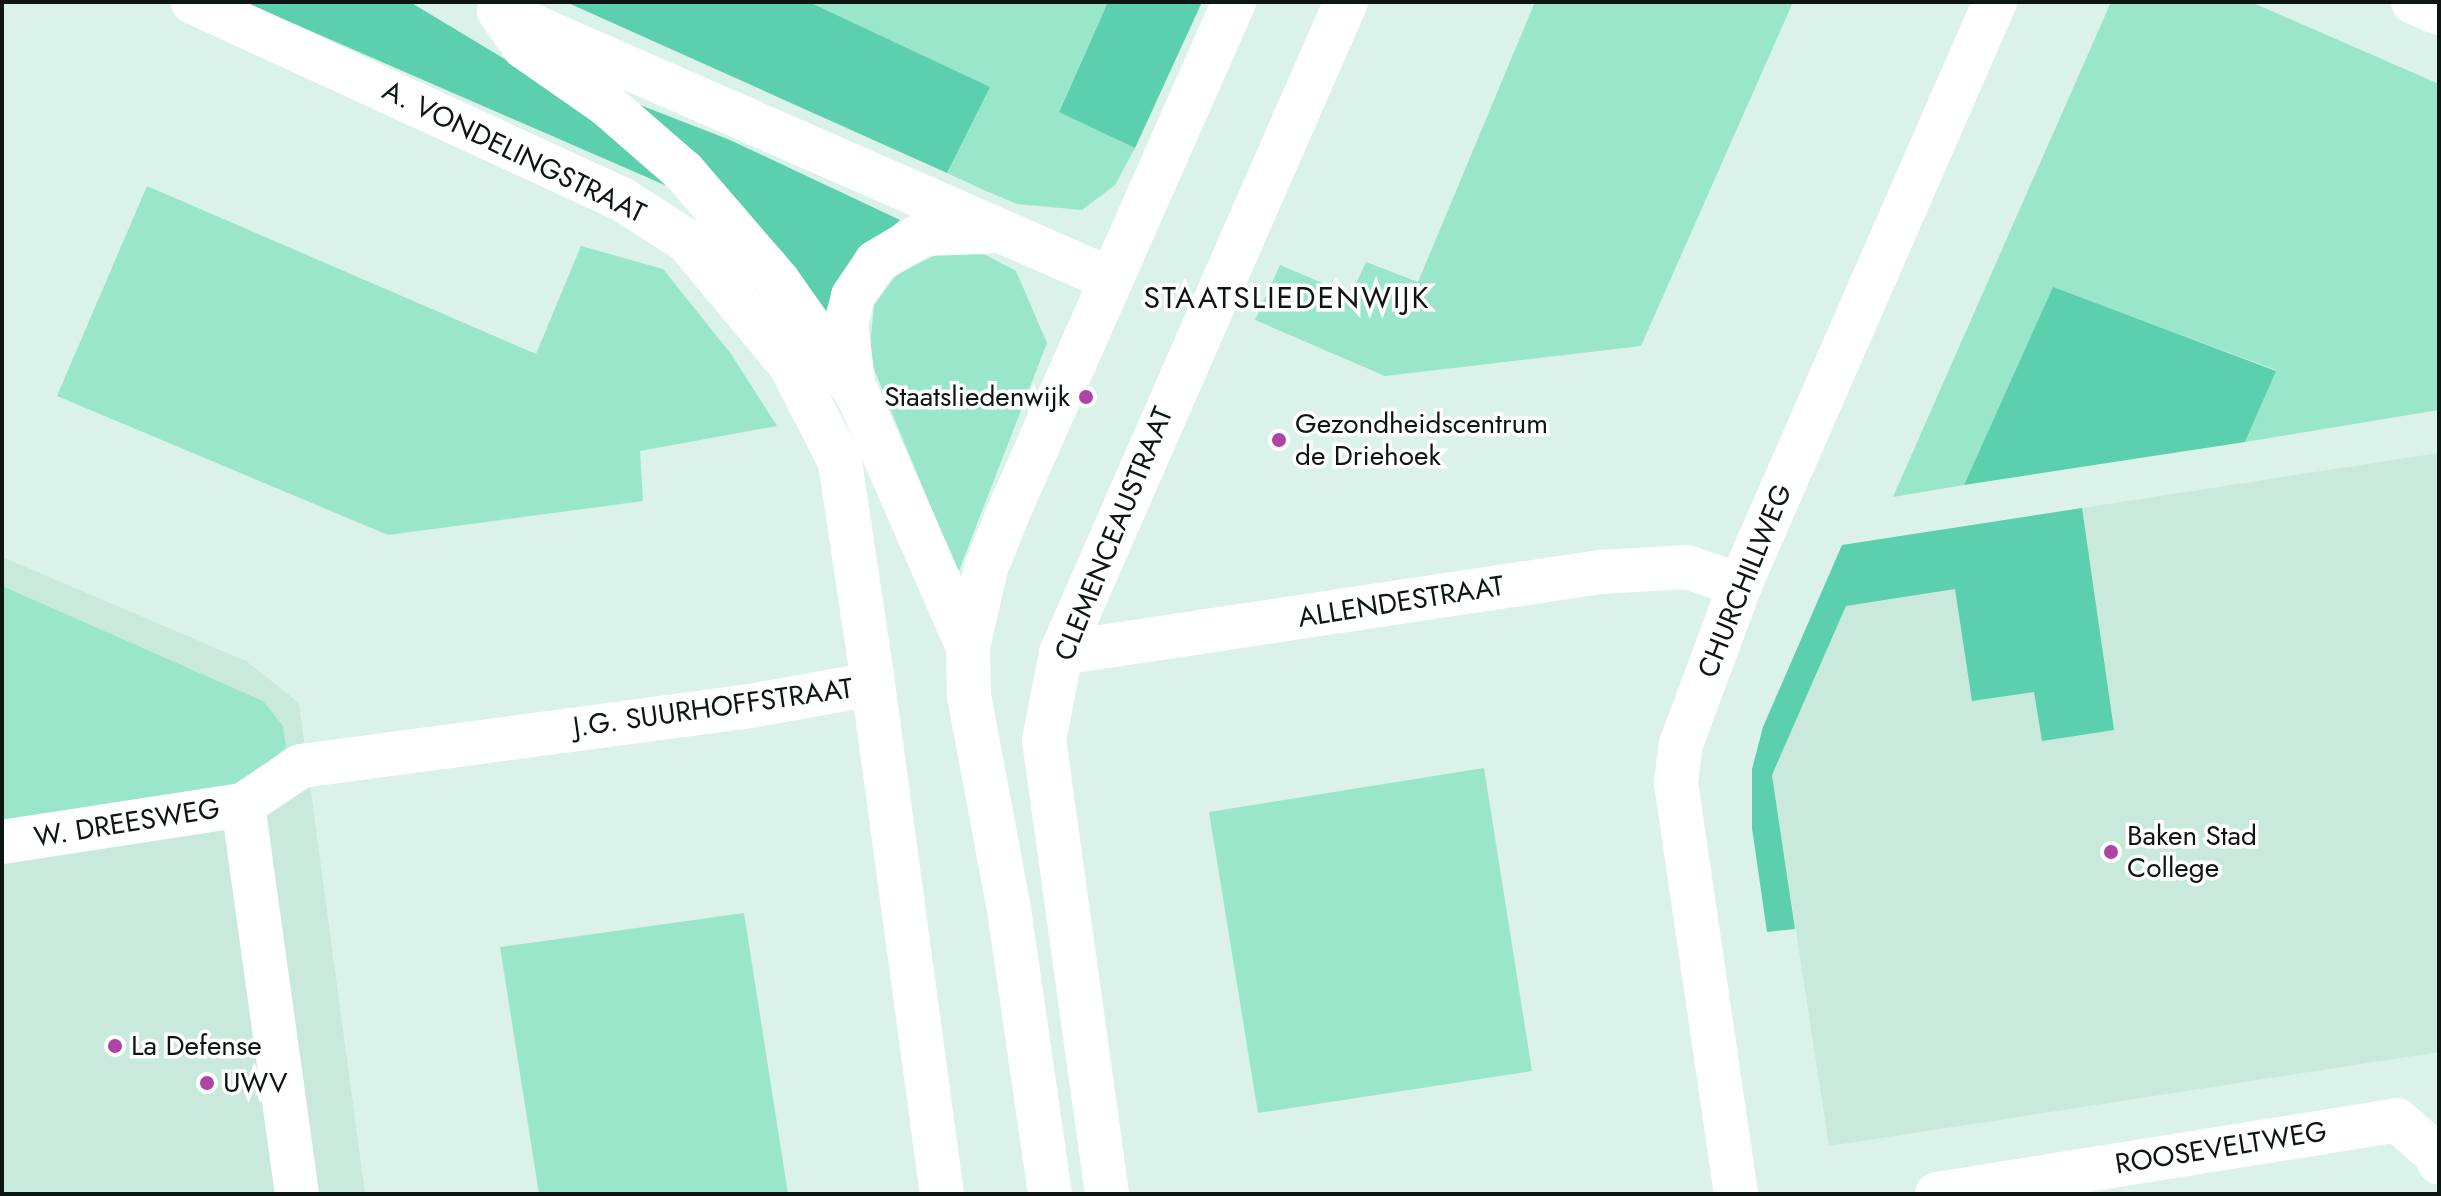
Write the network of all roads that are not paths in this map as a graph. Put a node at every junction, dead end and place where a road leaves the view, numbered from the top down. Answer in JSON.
{"nodes":[{"id":1,"x":193,"y":2,"type":"edge"},
{"id":2,"x":1234,"y":2,"type":"edge"},
{"id":3,"x":1346,"y":2,"type":"edge"},
{"id":4,"x":1995,"y":2,"type":"edge"},
{"id":5,"x":2413,"y":2,"type":"edge"},
{"id":6,"x":488,"y":6,"type":"edge"},
{"id":7,"x":2439,"y":13,"type":"edge"},
{"id":8,"x":1001,"y":231,"type":"junction"},
{"id":9,"x":1110,"y":279,"type":"junction"},
{"id":10,"x":857,"y":393,"type":"junction"},
{"id":11,"x":1740,"y":585,"type":"junction"},
{"id":12,"x":968,"y":647,"type":"junction"},
{"id":13,"x":1061,"y":653,"type":"junction"},
{"id":14,"x":873,"y":684,"type":"junction"},
{"id":15,"x":243,"y":805,"type":"junction"},
{"id":16,"x":2,"y":842,"type":"edge"},
{"id":17,"x":2439,"y":1163,"type":"edge"},
{"id":18,"x":297,"y":1194,"type":"edge"},
{"id":19,"x":942,"y":1194,"type":"edge"},
{"id":20,"x":1050,"y":1194,"type":"edge"},
{"id":21,"x":1107,"y":1194,"type":"edge"},
{"id":22,"x":1736,"y":1194,"type":"edge"},
{"id":23,"x":1937,"y":1194,"type":"edge"}],
"edges":[{"from":1,"to":14,"type":"street","name":"A. VONDELINGSTRAAT"},
{"from":2,"to":9,"type":"street"},
{"from":3,"to":13,"type":"street","name":"CLEMENCEAUSTRAAT"},
{"from":4,"to":11,"type":"street","name":"CHURCHILLWEG"},
{"from":5,"to":7,"type":"street"},
{"from":6,"to":8,"type":"street"},
{"from":6,"to":10,"type":"street"},
{"from":8,"to":9,"type":"street"},
{"from":8,"to":10,"type":"street"},
{"from":9,"to":12,"type":"street"},
{"from":10,"to":12,"type":"street"},
{"from":11,"to":13,"type":"street","name":"ALLENDESTRAAT"},
{"from":11,"to":22,"type":"street","name":"CHURCHILLWEG"},
{"from":12,"to":20,"type":"street"},
{"from":13,"to":21,"type":"street","name":"CLEMENCEAUSTRAAT"},
{"from":14,"to":15,"type":"street","name":"J.G. SUURHOFFSTRAAT"},
{"from":14,"to":19,"type":"street","name":"J.G. SUURHOFFSTRAAT"},
{"from":15,"to":16,"type":"street","name":"W. DREESWEG"},
{"from":15,"to":18,"type":"street","name":"W. DREESWEG"},
{"from":17,"to":23,"type":"street","name":"ROOSEVELTWEG"}]}
